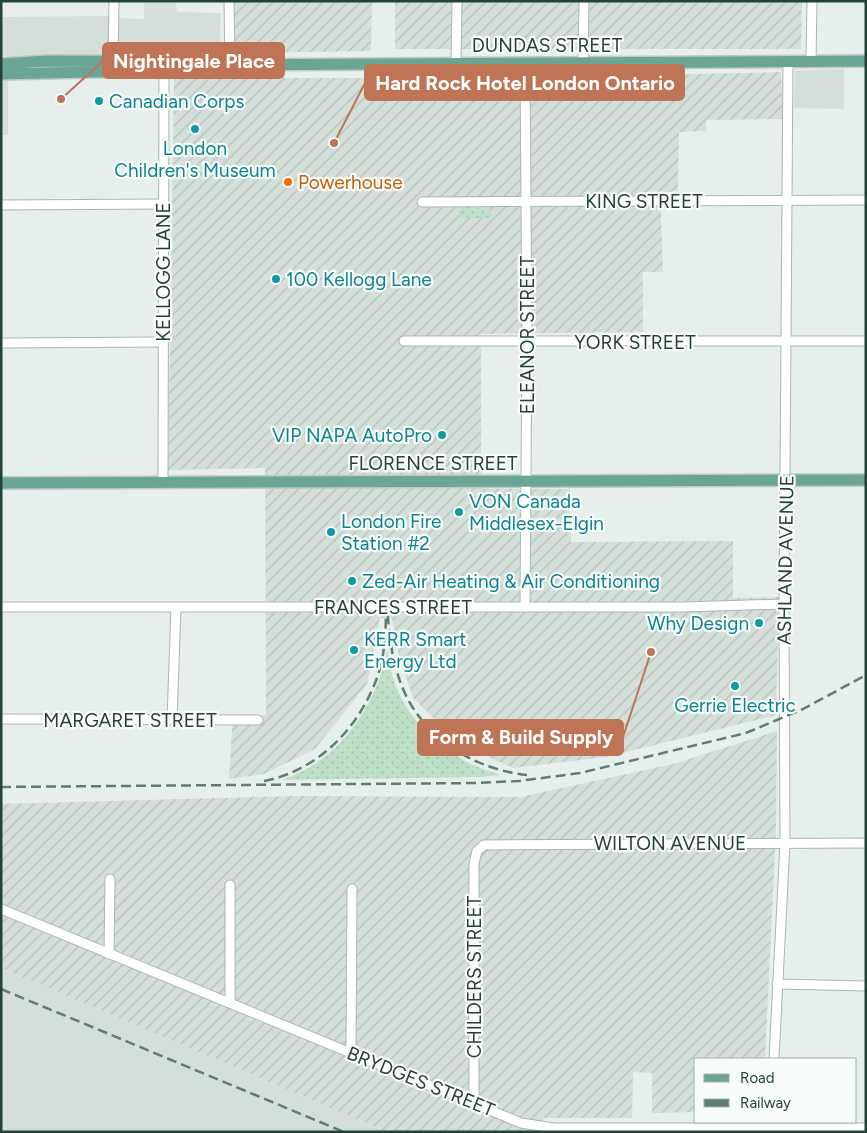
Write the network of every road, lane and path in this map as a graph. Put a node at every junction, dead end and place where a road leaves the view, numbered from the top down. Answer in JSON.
{"nodes":[{"id":1,"x":114,"y":1,"type":"edge"},
{"id":2,"x":229,"y":1,"type":"edge"},
{"id":3,"x":457,"y":1,"type":"edge"},
{"id":4,"x":584,"y":1,"type":"edge"},
{"id":5,"x":812,"y":1,"type":"edge"},
{"id":6,"x":788,"y":61,"type":"junction"},
{"id":7,"x":812,"y":61,"type":"junction"},
{"id":8,"x":866,"y":61,"type":"edge"},
{"id":9,"x":113,"y":62,"type":"junction"},
{"id":10,"x":582,"y":62,"type":"junction"},
{"id":11,"x":1,"y":64,"type":"edge"},
{"id":12,"x":456,"y":64,"type":"junction"},
{"id":13,"x":525,"y":64,"type":"junction"},
{"id":14,"x":229,"y":65,"type":"junction"},
{"id":15,"x":164,"y":67,"type":"junction"},
{"id":16,"x":88,"y":72,"type":"junction"},
{"id":17,"x":1,"y":74,"type":"edge"},
{"id":18,"x":788,"y":200,"type":"junction"},
{"id":19,"x":866,"y":200,"type":"edge"},
{"id":20,"x":526,"y":201,"type":"junction"},
{"id":21,"x":422,"y":202,"type":"dead end"},
{"id":22,"x":163,"y":204,"type":"junction"},
{"id":23,"x":1,"y":205,"type":"edge"},
{"id":24,"x":404,"y":341,"type":"dead end"},
{"id":25,"x":866,"y":341,"type":"edge"},
{"id":26,"x":163,"y":342,"type":"junction"},
{"id":27,"x":528,"y":342,"type":"junction"},
{"id":28,"x":786,"y":342,"type":"junction"},
{"id":29,"x":1,"y":343,"type":"edge"},
{"id":30,"x":526,"y":480,"type":"junction"},
{"id":31,"x":866,"y":480,"type":"edge"},
{"id":32,"x":786,"y":481,"type":"junction"},
{"id":33,"x":164,"y":482,"type":"junction"},
{"id":34,"x":1,"y":483,"type":"edge"},
{"id":35,"x":784,"y":604,"type":"junction"},
{"id":36,"x":1,"y":607,"type":"edge"},
{"id":37,"x":176,"y":607,"type":"junction"},
{"id":38,"x":525,"y":607,"type":"junction"},
{"id":39,"x":1,"y":720,"type":"edge"},
{"id":40,"x":172,"y":720,"type":"junction"},
{"id":41,"x":258,"y":720,"type":"dead end"},
{"id":42,"x":784,"y":843,"type":"junction"},
{"id":43,"x":866,"y":843,"type":"edge"},
{"id":44,"x":477,"y":851,"type":"joint"},
{"id":45,"x":110,"y":879,"type":"dead end"},
{"id":46,"x":230,"y":885,"type":"dead end"},
{"id":47,"x":352,"y":888,"type":"dead end"},
{"id":48,"x":1,"y":909,"type":"edge"},
{"id":49,"x":109,"y":954,"type":"junction"},
{"id":50,"x":777,"y":984,"type":"junction"},
{"id":51,"x":866,"y":986,"type":"edge"},
{"id":52,"x":230,"y":1003,"type":"junction"},
{"id":53,"x":351,"y":1053,"type":"junction"},
{"id":54,"x":774,"y":1058,"type":"edge"},
{"id":55,"x":474,"y":1103,"type":"junction"},
{"id":56,"x":772,"y":1125,"type":"edge"},
{"id":57,"x":866,"y":1128,"type":"edge"}],
"edges":[{"from":1,"to":9,"type":"street"},
{"from":2,"to":14,"type":"street"},
{"from":3,"to":12,"type":"street"},
{"from":4,"to":10,"type":"street"},
{"from":5,"to":7,"type":"street"},
{"from":6,"to":7,"type":"main road","name":"DUNDAS STREET"},
{"from":6,"to":10,"type":"main road","name":"DUNDAS STREET"},
{"from":6,"to":18,"type":"street","name":"ASHLAND AVENUE"},
{"from":7,"to":8,"type":"main road","name":"DUNDAS STREET"},
{"from":9,"to":11,"type":"main road","name":"DUNDAS STREET"},
{"from":9,"to":15,"type":"main road","name":"DUNDAS STREET"},
{"from":9,"to":16,"type":"main road"},
{"from":10,"to":13,"type":"main road","name":"DUNDAS STREET"},
{"from":12,"to":13,"type":"main road","name":"DUNDAS STREET"},
{"from":12,"to":14,"type":"main road","name":"DUNDAS STREET"},
{"from":13,"to":20,"type":"street","name":"ELEANOR STREET"},
{"from":14,"to":15,"type":"main road","name":"DUNDAS STREET"},
{"from":15,"to":16,"type":"main road","name":"DUNDAS STREET"},
{"from":15,"to":22,"type":"street","name":"KELLOGG LANE"},
{"from":16,"to":17,"type":"main road","name":"DUNDAS STREET"},
{"from":18,"to":19,"type":"street","name":"KING STREET"},
{"from":18,"to":20,"type":"street","name":"KING STREET"},
{"from":18,"to":28,"type":"street","name":"ASHLAND AVENUE"},
{"from":20,"to":21,"type":"street","name":"KING STREET"},
{"from":20,"to":27,"type":"street","name":"ELEANOR STREET"},
{"from":22,"to":23,"type":"street"},
{"from":22,"to":26,"type":"street","name":"KELLOGG LANE"},
{"from":24,"to":27,"type":"street","name":"YORK STREET"},
{"from":25,"to":28,"type":"street","name":"YORK STREET"},
{"from":26,"to":29,"type":"street"},
{"from":26,"to":33,"type":"street","name":"KELLOGG LANE"},
{"from":27,"to":28,"type":"street","name":"YORK STREET"},
{"from":27,"to":30,"type":"street","name":"ELEANOR STREET"},
{"from":28,"to":32,"type":"street","name":"ASHLAND AVENUE"},
{"from":30,"to":32,"type":"main road","name":"FLORENCE STREET"},
{"from":30,"to":33,"type":"main road","name":"FLORENCE STREET"},
{"from":30,"to":38,"type":"street","name":"ELEANOR STREET"},
{"from":31,"to":32,"type":"main road","name":"FLORENCE STREET"},
{"from":32,"to":35,"type":"street","name":"ASHLAND AVENUE"},
{"from":33,"to":34,"type":"main road","name":"FLORENCE STREET"},
{"from":35,"to":38,"type":"street","name":"FRANCES STREET"},
{"from":35,"to":42,"type":"street","name":"ASHLAND AVENUE"},
{"from":36,"to":37,"type":"street","name":"FRANCES STREET"},
{"from":37,"to":38,"type":"street","name":"FRANCES STREET"},
{"from":37,"to":40,"type":"street"},
{"from":39,"to":40,"type":"street","name":"MARGARET STREET"},
{"from":40,"to":41,"type":"street","name":"MARGARET STREET"},
{"from":42,"to":43,"type":"street","name":"WILTON AVENUE"},
{"from":42,"to":44,"type":"street","name":"WILTON AVENUE"},
{"from":42,"to":50,"type":"street","name":"ASHLAND AVENUE"},
{"from":44,"to":55,"type":"street","name":"CHILDERS STREET"},
{"from":45,"to":49,"type":"street"},
{"from":46,"to":52,"type":"street"},
{"from":47,"to":53,"type":"street"},
{"from":48,"to":49,"type":"street","name":"BRYDGES STREET"},
{"from":49,"to":52,"type":"street","name":"BRYDGES STREET"},
{"from":50,"to":51,"type":"street"},
{"from":50,"to":54,"type":"street","name":"ASHLAND AVENUE"},
{"from":52,"to":53,"type":"street","name":"BRYDGES STREET"},
{"from":53,"to":55,"type":"street","name":"BRYDGES STREET"},
{"from":55,"to":56,"type":"street","name":"BRYDGES STREET"},
{"from":56,"to":57,"type":"street","name":"BRYDGES STREET"}]}
